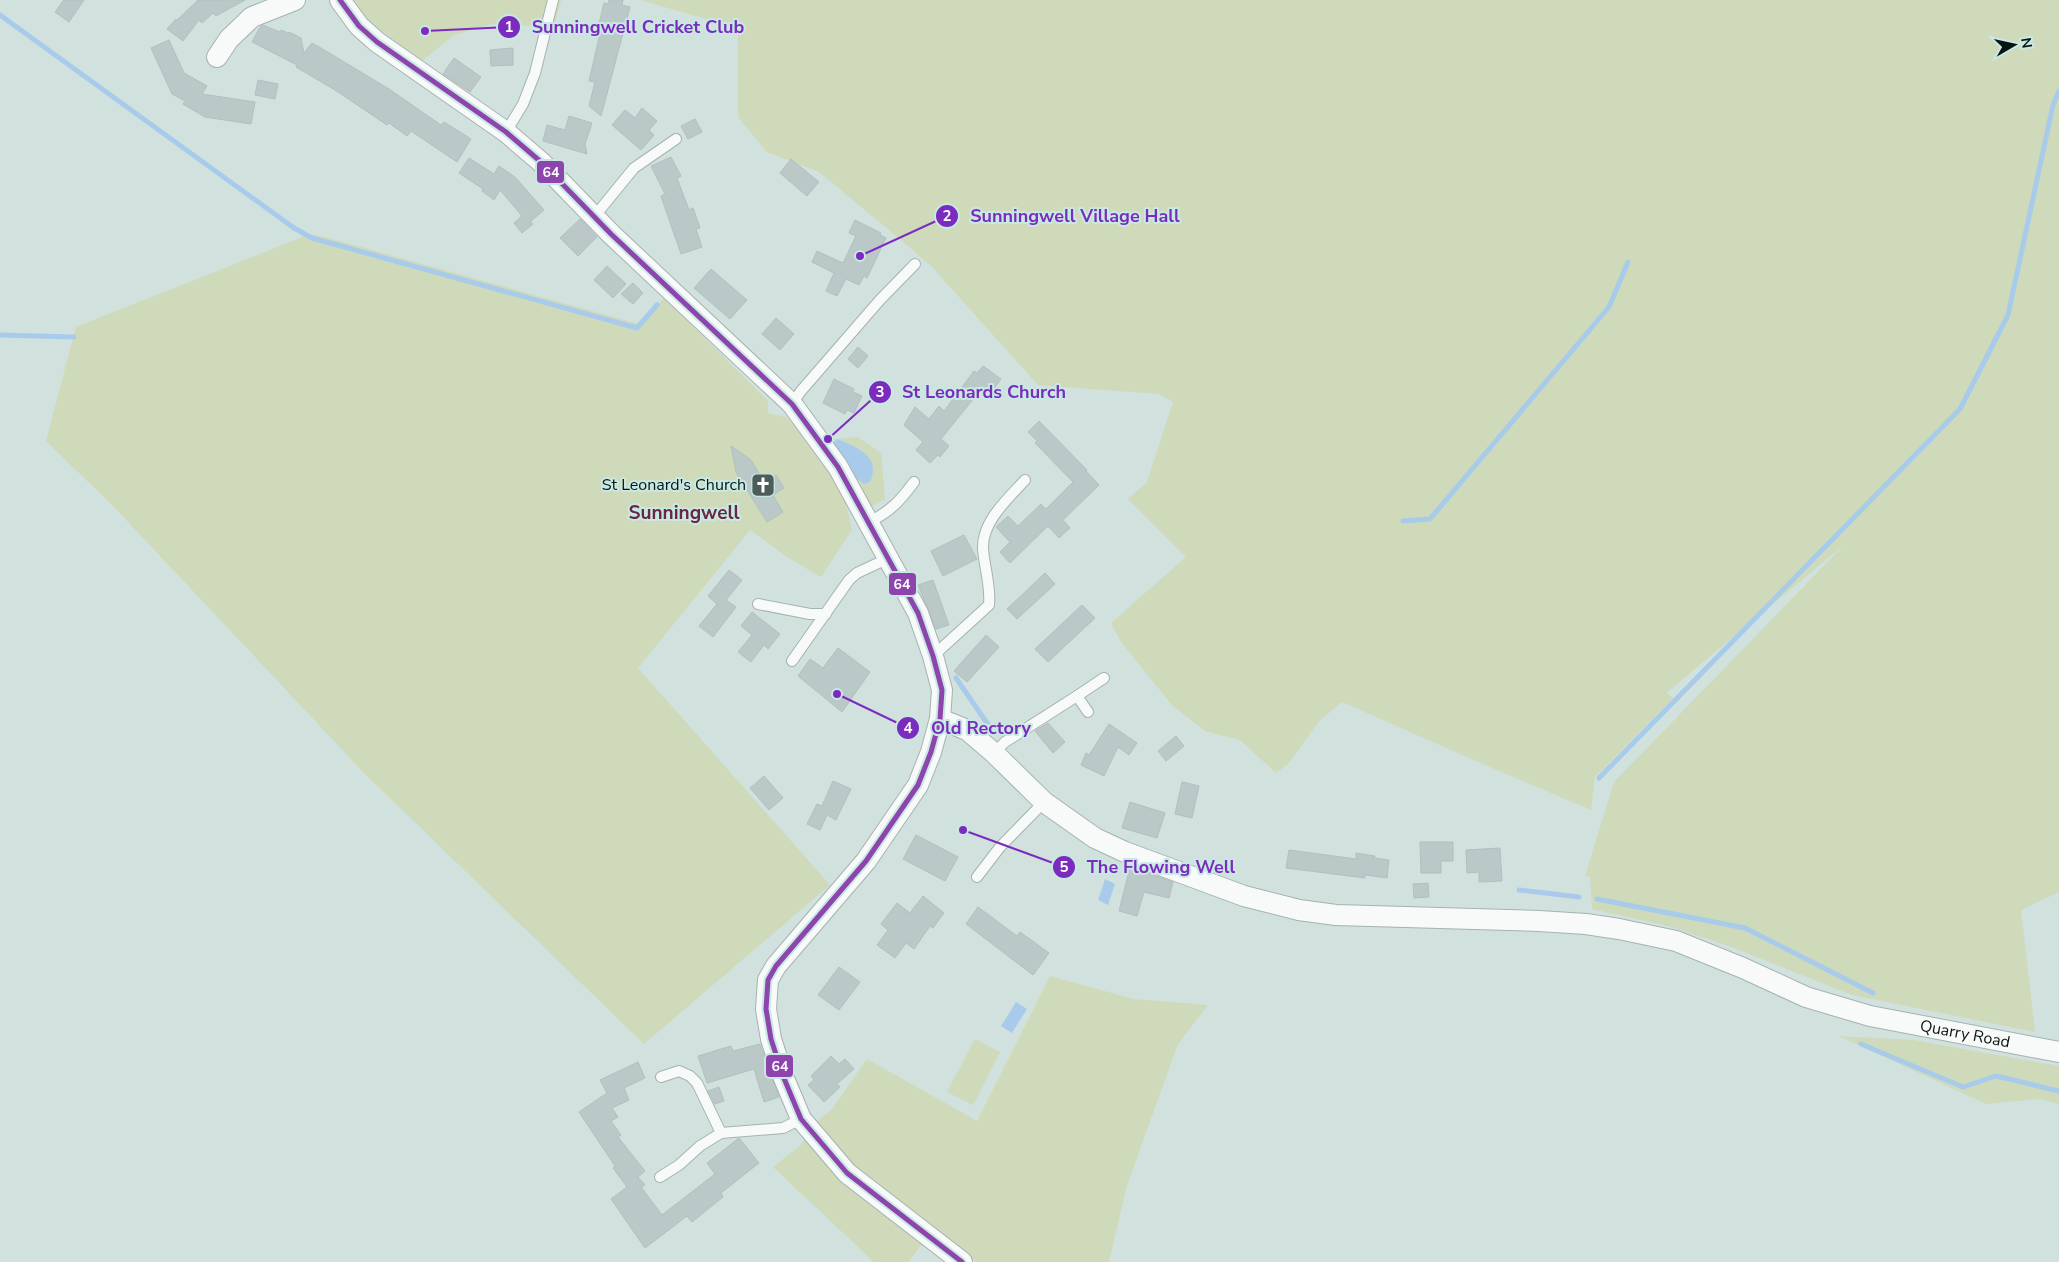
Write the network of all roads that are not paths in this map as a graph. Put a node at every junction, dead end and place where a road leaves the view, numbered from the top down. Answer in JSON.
{"nodes":[{"id":1,"x":295,"y":0,"type":"edge"},
{"id":2,"x":340,"y":0,"type":"edge"},
{"id":3,"x":553,"y":0,"type":"edge"},
{"id":4,"x":217,"y":57,"type":"dead end"},
{"id":5,"x":506,"y":132,"type":"junction"},
{"id":6,"x":676,"y":139,"type":"dead end"},
{"id":7,"x":594,"y":217,"type":"junction"},
{"id":8,"x":915,"y":264,"type":"dead end"},
{"id":9,"x":792,"y":404,"type":"junction"},
{"id":10,"x":1024,"y":480,"type":"dead end"},
{"id":11,"x":914,"y":482,"type":"dead end"},
{"id":12,"x":869,"y":522,"type":"junction"},
{"id":13,"x":889,"y":558,"type":"junction"},
{"id":14,"x":758,"y":604,"type":"dead end"},
{"id":15,"x":826,"y":614,"type":"junction"},
{"id":16,"x":933,"y":656,"type":"junction"},
{"id":17,"x":792,"y":661,"type":"dead end"},
{"id":18,"x":1104,"y":678,"type":"dead end"},
{"id":19,"x":1077,"y":696,"type":"junction"},
{"id":20,"x":1088,"y":712,"type":"dead end"},
{"id":21,"x":940,"y":719,"type":"junction"},
{"id":22,"x":994,"y":753,"type":"junction"},
{"id":23,"x":1044,"y":802,"type":"junction"},
{"id":24,"x":977,"y":877,"type":"dead end"},
{"id":25,"x":2059,"y":1052,"type":"edge"},
{"id":26,"x":661,"y":1077,"type":"dead end"},
{"id":27,"x":802,"y":1119,"type":"junction"},
{"id":28,"x":721,"y":1133,"type":"junction"},
{"id":29,"x":660,"y":1178,"type":"dead end"},
{"id":30,"x":962,"y":1262,"type":"edge"}],
"edges":[{"from":1,"to":4,"type":"street"},
{"from":2,"to":5,"type":"street"},
{"from":3,"to":5,"type":"lane"},
{"from":5,"to":7,"type":"street"},
{"from":6,"to":7,"type":"lane"},
{"from":7,"to":9,"type":"street"},
{"from":8,"to":9,"type":"lane"},
{"from":9,"to":12,"type":"street"},
{"from":10,"to":16,"type":"lane"},
{"from":11,"to":12,"type":"lane"},
{"from":12,"to":13,"type":"street"},
{"from":13,"to":15,"type":"lane"},
{"from":13,"to":16,"type":"street"},
{"from":14,"to":15,"type":"lane"},
{"from":15,"to":17,"type":"lane"},
{"from":16,"to":21,"type":"street"},
{"from":18,"to":19,"type":"lane"},
{"from":19,"to":20,"type":"lane"},
{"from":19,"to":22,"type":"lane"},
{"from":21,"to":22,"type":"street","name":"Quarry Road"},
{"from":21,"to":27,"type":"street"},
{"from":22,"to":23,"type":"street","name":"Quarry Road"},
{"from":23,"to":24,"type":"lane"},
{"from":23,"to":25,"type":"street","name":"Quarry Road"},
{"from":26,"to":28,"type":"lane"},
{"from":27,"to":28,"type":"lane"},
{"from":27,"to":30,"type":"street"},
{"from":28,"to":29,"type":"lane"}]}
